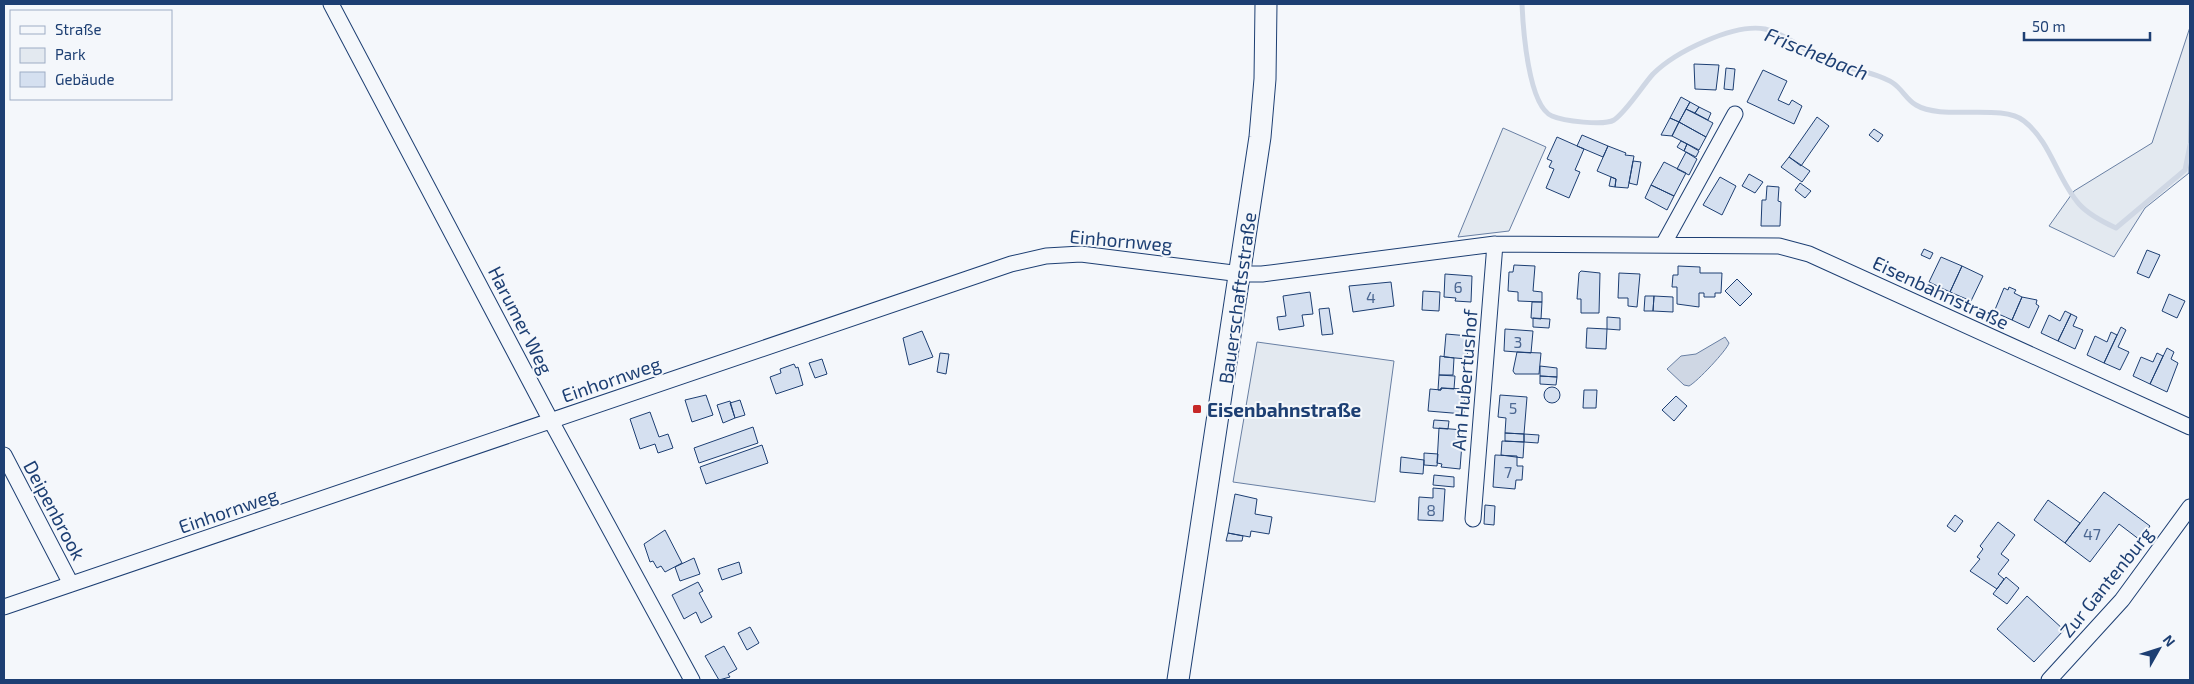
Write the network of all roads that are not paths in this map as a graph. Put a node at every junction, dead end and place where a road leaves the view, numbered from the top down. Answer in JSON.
{"nodes":[{"id":1,"x":331,"y":4,"type":"edge"},
{"id":2,"x":1266,"y":4,"type":"edge"},
{"id":3,"x":1735,"y":114,"type":"dead end"},
{"id":4,"x":1495,"y":244,"type":"junction"},
{"id":5,"x":1663,"y":245,"type":"junction"},
{"id":6,"x":1241,"y":274,"type":"junction"},
{"id":7,"x":551,"y":421,"type":"junction"},
{"id":8,"x":2190,"y":427,"type":"edge"},
{"id":9,"x":4,"y":456,"type":"edge"},
{"id":10,"x":2190,"y":507,"type":"edge"},
{"id":11,"x":1473,"y":519,"type":"dead end"},
{"id":12,"x":71,"y":584,"type":"junction"},
{"id":13,"x":4,"y":607,"type":"edge"},
{"id":14,"x":692,"y":680,"type":"edge"},
{"id":15,"x":1178,"y":680,"type":"edge"},
{"id":16,"x":2050,"y":680,"type":"edge"}],
"edges":[{"from":1,"to":7,"type":"street","name":"Harumer Weg"},
{"from":2,"to":6,"type":"street","name":"Bauerschaftsstraße"},
{"from":3,"to":5,"type":"street"},
{"from":4,"to":5,"type":"street","name":"Eisenbahnstraße"},
{"from":4,"to":6,"type":"street","name":"Eisenbahnstraße"},
{"from":4,"to":11,"type":"street","name":"Am Hubertushof"},
{"from":5,"to":8,"type":"street","name":"Eisenbahnstraße"},
{"from":6,"to":7,"type":"street","name":"Einhornweg"},
{"from":6,"to":15,"type":"street","name":"Bauerschaftsstraße"},
{"from":7,"to":12,"type":"street","name":"Einhornweg"},
{"from":7,"to":14,"type":"street","name":"Harumer Weg"},
{"from":9,"to":12,"type":"street","name":"Deipenbrook"},
{"from":10,"to":16,"type":"street","name":"Zur Gantenburg"},
{"from":12,"to":13,"type":"street","name":"Einhornweg"}]}
